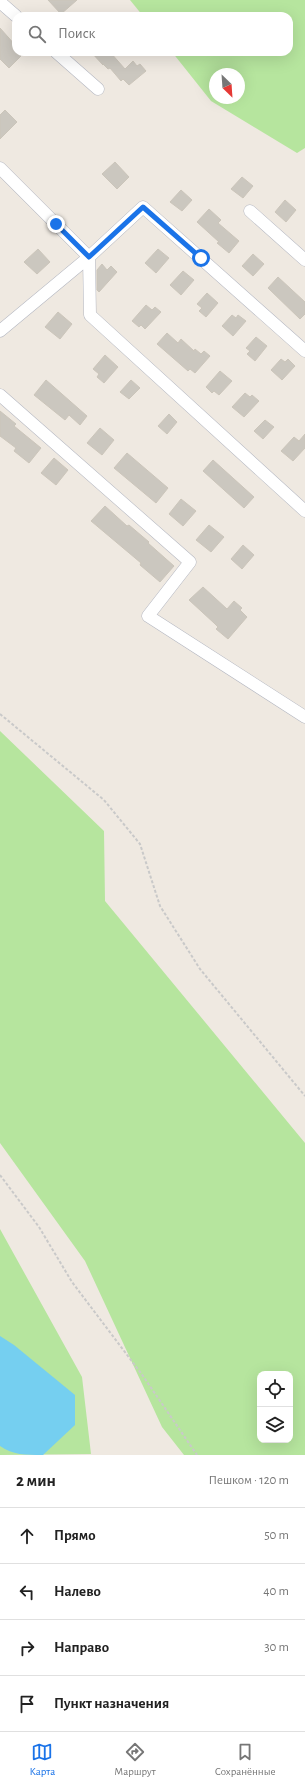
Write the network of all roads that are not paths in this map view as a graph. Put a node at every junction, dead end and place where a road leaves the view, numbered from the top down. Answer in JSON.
{"nodes":[{"id":1,"x":0,"y":2,"type":"edge"},
{"id":2,"x":12,"y":12,"type":"edge"},
{"id":3,"x":61,"y":56,"type":"edge"},
{"id":4,"x":98,"y":89,"type":"dead end"},
{"id":5,"x":0,"y":168,"type":"edge"},
{"id":6,"x":250,"y":211,"type":"dead end"},
{"id":7,"x":89,"y":257,"type":"junction"},
{"id":8,"x":305,"y":260,"type":"edge"},
{"id":9,"x":0,"y":330,"type":"edge"},
{"id":10,"x":305,"y":351,"type":"edge"},
{"id":11,"x":0,"y":395,"type":"edge"},
{"id":12,"x":305,"y":511,"type":"edge"},
{"id":13,"x":305,"y":717,"type":"edge"}],
"edges":[{"from":1,"to":2,"type":"street"},
{"from":3,"to":4,"type":"street"},
{"from":5,"to":7,"type":"street"},
{"from":6,"to":8,"type":"street"},
{"from":7,"to":9,"type":"street"},
{"from":7,"to":10,"type":"street"},
{"from":7,"to":12,"type":"street"},
{"from":11,"to":13,"type":"street"}]}
